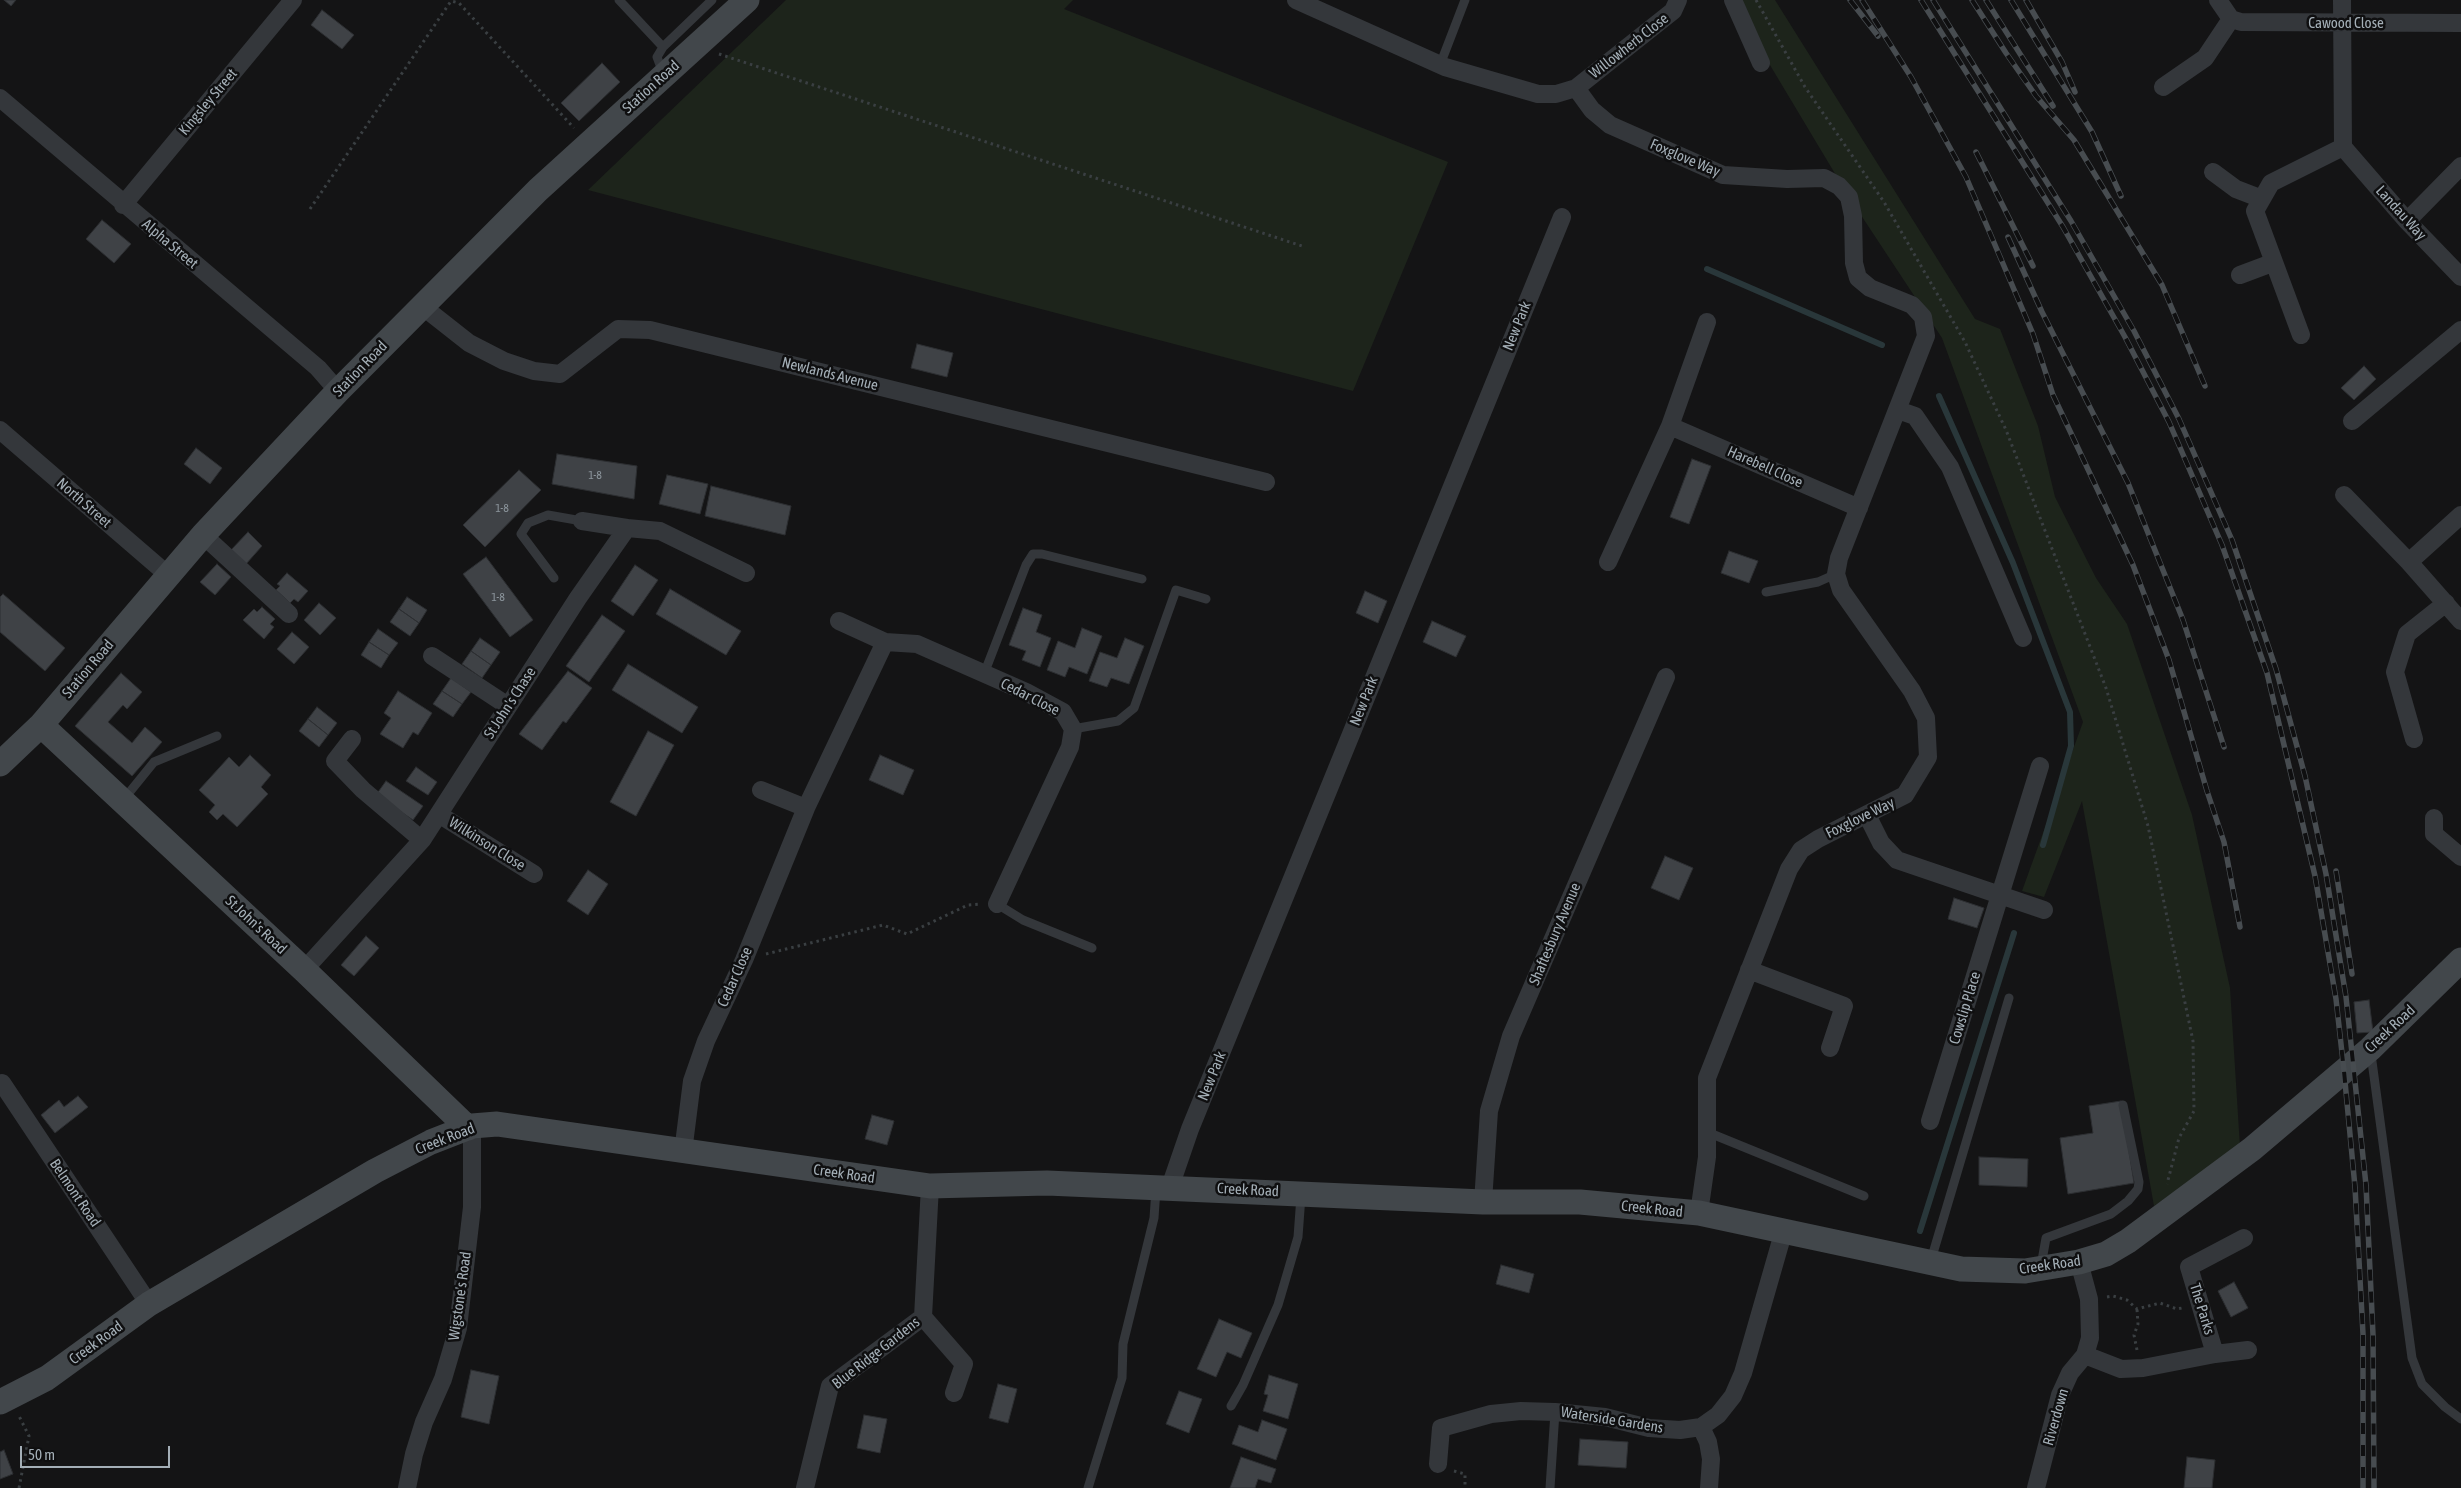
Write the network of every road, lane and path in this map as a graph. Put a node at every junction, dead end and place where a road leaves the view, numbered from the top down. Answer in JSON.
{"nodes":[{"id":1,"x":293,"y":0,"type":"edge"},
{"id":2,"x":619,"y":0,"type":"edge"},
{"id":3,"x":712,"y":0,"type":"edge"},
{"id":4,"x":747,"y":0,"type":"edge"},
{"id":5,"x":1296,"y":0,"type":"edge"},
{"id":6,"x":1465,"y":0,"type":"edge"},
{"id":7,"x":1678,"y":0,"type":"edge"},
{"id":8,"x":1733,"y":0,"type":"edge"},
{"id":9,"x":1756,"y":0,"type":"edge"},
{"id":10,"x":2218,"y":0,"type":"edge"},
{"id":11,"x":2342,"y":0,"type":"edge"},
{"id":12,"x":2231,"y":19,"type":"junction"},
{"id":13,"x":2343,"y":23,"type":"junction"},
{"id":14,"x":2461,"y":23,"type":"edge"},
{"id":15,"x":698,"y":44,"type":"junction"},
{"id":16,"x":663,"y":48,"type":"junction"},
{"id":17,"x":1761,"y":64,"type":"dead end"},
{"id":18,"x":1440,"y":65,"type":"junction"},
{"id":19,"x":664,"y":76,"type":"junction"},
{"id":20,"x":2163,"y":87,"type":"dead end"},
{"id":21,"x":1576,"y":88,"type":"junction"},
{"id":22,"x":0,"y":98,"type":"edge"},
{"id":23,"x":589,"y":144,"type":"junction"},
{"id":24,"x":2343,"y":148,"type":"junction"},
{"id":25,"x":2461,"y":166,"type":"edge"},
{"id":26,"x":2213,"y":172,"type":"dead end"},
{"id":27,"x":2262,"y":198,"type":"junction"},
{"id":28,"x":123,"y":205,"type":"junction"},
{"id":29,"x":310,"y":209,"type":"dead end"},
{"id":30,"x":1562,"y":217,"type":"dead end"},
{"id":31,"x":2407,"y":220,"type":"junction"},
{"id":32,"x":1305,"y":247,"type":"dead end"},
{"id":33,"x":2272,"y":262,"type":"junction"},
{"id":34,"x":2240,"y":275,"type":"dead end"},
{"id":35,"x":2461,"y":277,"type":"edge"},
{"id":36,"x":422,"y":306,"type":"junction"},
{"id":37,"x":1707,"y":322,"type":"dead end"},
{"id":38,"x":2461,"y":330,"type":"edge"},
{"id":39,"x":2301,"y":335,"type":"dead end"},
{"id":40,"x":338,"y":391,"type":"junction"},
{"id":41,"x":1898,"y":410,"type":"junction"},
{"id":42,"x":2352,"y":421,"type":"dead end"},
{"id":43,"x":1670,"y":426,"type":"junction"},
{"id":44,"x":0,"y":430,"type":"edge"},
{"id":45,"x":1266,"y":482,"type":"dead end"},
{"id":46,"x":2344,"y":495,"type":"dead end"},
{"id":47,"x":1860,"y":508,"type":"junction"},
{"id":48,"x":2461,"y":515,"type":"edge"},
{"id":49,"x":582,"y":521,"type":"joint"},
{"id":50,"x":627,"y":528,"type":"junction"},
{"id":51,"x":203,"y":534,"type":"junction"},
{"id":52,"x":1608,"y":562,"type":"dead end"},
{"id":53,"x":2409,"y":562,"type":"junction"},
{"id":54,"x":746,"y":573,"type":"dead end"},
{"id":55,"x":1836,"y":574,"type":"junction"},
{"id":56,"x":168,"y":575,"type":"junction"},
{"id":57,"x":554,"y":578,"type":"dead end"},
{"id":58,"x":1142,"y":579,"type":"dead end"},
{"id":59,"x":1766,"y":592,"type":"dead end"},
{"id":60,"x":1206,"y":599,"type":"dead end"},
{"id":61,"x":2446,"y":603,"type":"junction"},
{"id":62,"x":289,"y":614,"type":"dead end"},
{"id":63,"x":839,"y":621,"type":"dead end"},
{"id":64,"x":2461,"y":621,"type":"edge"},
{"id":65,"x":2023,"y":638,"type":"dead end"},
{"id":66,"x":885,"y":642,"type":"junction"},
{"id":67,"x":432,"y":656,"type":"dead end"},
{"id":68,"x":984,"y":674,"type":"junction"},
{"id":69,"x":1666,"y":677,"type":"dead end"},
{"id":70,"x":508,"y":706,"type":"junction"},
{"id":71,"x":41,"y":725,"type":"junction"},
{"id":72,"x":1072,"y":729,"type":"junction"},
{"id":73,"x":217,"y":736,"type":"dead end"},
{"id":74,"x":352,"y":739,"type":"dead end"},
{"id":75,"x":2414,"y":739,"type":"dead end"},
{"id":76,"x":0,"y":764,"type":"edge"},
{"id":77,"x":2040,"y":766,"type":"dead end"},
{"id":78,"x":760,"y":790,"type":"dead end"},
{"id":79,"x":123,"y":801,"type":"junction"},
{"id":80,"x":806,"y":808,"type":"junction"},
{"id":81,"x":440,"y":815,"type":"junction"},
{"id":82,"x":1867,"y":815,"type":"junction"},
{"id":83,"x":2434,"y":818,"type":"dead end"},
{"id":84,"x":422,"y":840,"type":"junction"},
{"id":85,"x":2461,"y":857,"type":"edge"},
{"id":86,"x":534,"y":874,"type":"dead end"},
{"id":87,"x":2000,"y":894,"type":"junction"},
{"id":88,"x":997,"y":904,"type":"junction"},
{"id":89,"x":2044,"y":910,"type":"dead end"},
{"id":90,"x":1092,"y":948,"type":"dead end"},
{"id":91,"x":744,"y":960,"type":"junction"},
{"id":92,"x":2461,"y":960,"type":"edge"},
{"id":93,"x":304,"y":970,"type":"junction"},
{"id":94,"x":1749,"y":970,"type":"junction"},
{"id":95,"x":2008,"y":998,"type":"dead end"},
{"id":96,"x":1830,"y":1048,"type":"dead end"},
{"id":97,"x":2370,"y":1049,"type":"junction"},
{"id":98,"x":2,"y":1083,"type":"dead end"},
{"id":99,"x":2123,"y":1106,"type":"dead end"},
{"id":100,"x":1930,"y":1121,"type":"dead end"},
{"id":101,"x":470,"y":1127,"type":"junction"},
{"id":102,"x":1707,"y":1132,"type":"junction"},
{"id":103,"x":683,"y":1152,"type":"junction"},
{"id":104,"x":930,"y":1186,"type":"junction"},
{"id":105,"x":1163,"y":1186,"type":"junction"},
{"id":106,"x":1301,"y":1193,"type":"junction"},
{"id":107,"x":1864,"y":1196,"type":"dead end"},
{"id":108,"x":1483,"y":1202,"type":"junction"},
{"id":109,"x":2166,"y":1212,"type":"junction"},
{"id":110,"x":1699,"y":1213,"type":"junction"},
{"id":111,"x":1784,"y":1230,"type":"junction"},
{"id":112,"x":2244,"y":1238,"type":"dead end"},
{"id":113,"x":2079,"y":1262,"type":"junction"},
{"id":114,"x":1930,"y":1263,"type":"junction"},
{"id":115,"x":2040,"y":1269,"type":"junction"},
{"id":116,"x":2089,"y":1299,"type":"junction"},
{"id":117,"x":149,"y":1304,"type":"junction"},
{"id":118,"x":2201,"y":1304,"type":"junction"},
{"id":119,"x":2137,"y":1309,"type":"junction"},
{"id":120,"x":923,"y":1317,"type":"junction"},
{"id":121,"x":2248,"y":1350,"type":"dead end"},
{"id":122,"x":2215,"y":1354,"type":"junction"},
{"id":123,"x":2084,"y":1355,"type":"junction"},
{"id":124,"x":2143,"y":1368,"type":"junction"},
{"id":125,"x":954,"y":1393,"type":"dead end"},
{"id":126,"x":5,"y":1400,"type":"edge"},
{"id":127,"x":1231,"y":1406,"type":"dead end"},
{"id":128,"x":1554,"y":1412,"type":"junction"},
{"id":129,"x":2461,"y":1419,"type":"edge"},
{"id":130,"x":1701,"y":1427,"type":"junction"},
{"id":131,"x":1438,"y":1464,"type":"dead end"},
{"id":132,"x":19,"y":1488,"type":"edge"},
{"id":133,"x":407,"y":1488,"type":"edge"},
{"id":134,"x":805,"y":1488,"type":"edge"},
{"id":135,"x":1088,"y":1488,"type":"edge"},
{"id":136,"x":1550,"y":1488,"type":"edge"},
{"id":137,"x":1709,"y":1488,"type":"edge"},
{"id":138,"x":2036,"y":1488,"type":"edge"}],
"edges":[{"from":1,"to":28,"type":"street","name":"Kingsley Street"},
{"from":2,"to":16,"type":"lane"},
{"from":3,"to":16,"type":"lane"},
{"from":4,"to":15,"type":"street","name":"Station Road"},
{"from":5,"to":18,"type":"street"},
{"from":6,"to":18,"type":"lane"},
{"from":7,"to":21,"type":"street","name":"Willowherb Close"},
{"from":8,"to":17,"type":"street"},
{"from":9,"to":109,"type":"path"},
{"from":10,"to":12,"type":"street"},
{"from":11,"to":13,"type":"street"},
{"from":12,"to":13,"type":"street","name":"Cawood Close"},
{"from":12,"to":20,"type":"street"},
{"from":13,"to":14,"type":"street","name":"Cawood Close"},
{"from":13,"to":24,"type":"street"},
{"from":15,"to":19,"type":"street","name":"Station Road"},
{"from":15,"to":32,"type":"path"},
{"from":16,"to":19,"type":"lane"},
{"from":18,"to":21,"type":"street"},
{"from":19,"to":23,"type":"street","name":"Station Road"},
{"from":21,"to":41,"type":"street","name":"Foxglove Way"},
{"from":22,"to":28,"type":"street","name":"Alpha Street"},
{"from":23,"to":29,"type":"path"},
{"from":23,"to":36,"type":"street","name":"Station Road"},
{"from":24,"to":27,"type":"street"},
{"from":24,"to":31,"type":"street","name":"Landau Way"},
{"from":25,"to":31,"type":"street"},
{"from":26,"to":27,"type":"street"},
{"from":27,"to":33,"type":"street"},
{"from":28,"to":40,"type":"street","name":"Alpha Street"},
{"from":30,"to":105,"type":"street","name":"New Park"},
{"from":31,"to":35,"type":"street","name":"Landau Way"},
{"from":33,"to":34,"type":"street"},
{"from":33,"to":39,"type":"street"},
{"from":36,"to":40,"type":"street","name":"Station Road"},
{"from":36,"to":45,"type":"street","name":"Newlands Avenue"},
{"from":37,"to":43,"type":"street"},
{"from":38,"to":42,"type":"street"},
{"from":40,"to":51,"type":"street","name":"Station Road"},
{"from":41,"to":47,"type":"street","name":"Foxglove Way"},
{"from":41,"to":65,"type":"street"},
{"from":43,"to":47,"type":"street","name":"Harebell Close"},
{"from":43,"to":52,"type":"street"},
{"from":44,"to":56,"type":"street","name":"North Street"},
{"from":46,"to":53,"type":"street"},
{"from":47,"to":55,"type":"street","name":"Foxglove Way"},
{"from":48,"to":53,"type":"street"},
{"from":49,"to":50,"type":"street"},
{"from":49,"to":57,"type":"lane"},
{"from":50,"to":54,"type":"street"},
{"from":50,"to":70,"type":"street","name":"St John's Chase"},
{"from":51,"to":56,"type":"street","name":"Station Road"},
{"from":51,"to":62,"type":"street"},
{"from":53,"to":61,"type":"street"},
{"from":55,"to":59,"type":"lane"},
{"from":55,"to":82,"type":"street","name":"Foxglove Way"},
{"from":56,"to":71,"type":"street","name":"Station Road"},
{"from":58,"to":68,"type":"lane"},
{"from":60,"to":72,"type":"lane"},
{"from":61,"to":64,"type":"street"},
{"from":61,"to":75,"type":"street"},
{"from":63,"to":66,"type":"street","name":"Cedar Close"},
{"from":66,"to":68,"type":"street","name":"Cedar Close"},
{"from":66,"to":80,"type":"street","name":"Cedar Close"},
{"from":67,"to":70,"type":"street"},
{"from":68,"to":72,"type":"street","name":"Cedar Close"},
{"from":69,"to":108,"type":"street","name":"Shaftesbury Avenue"},
{"from":70,"to":81,"type":"street","name":"St John's Chase"},
{"from":71,"to":76,"type":"street","name":"Station Road"},
{"from":71,"to":79,"type":"street","name":"St John's Road"},
{"from":72,"to":88,"type":"street","name":"Cedar Close"},
{"from":73,"to":79,"type":"lane"},
{"from":74,"to":84,"type":"street"},
{"from":77,"to":87,"type":"street","name":"Cowslip Place"},
{"from":78,"to":80,"type":"street"},
{"from":79,"to":93,"type":"street","name":"St John's Road"},
{"from":80,"to":91,"type":"street","name":"Cedar Close"},
{"from":81,"to":84,"type":"street","name":"St John's Chase"},
{"from":81,"to":86,"type":"street","name":"Wilkinson Close"},
{"from":82,"to":87,"type":"street"},
{"from":82,"to":94,"type":"street","name":"Foxglove Way"},
{"from":83,"to":85,"type":"street"},
{"from":84,"to":93,"type":"street","name":"St John's Chase"},
{"from":87,"to":89,"type":"street"},
{"from":87,"to":100,"type":"street","name":"Cowslip Place"},
{"from":88,"to":90,"type":"lane"},
{"from":88,"to":91,"type":"path"},
{"from":91,"to":103,"type":"street","name":"Cedar Close"},
{"from":92,"to":97,"type":"street","name":"Creek Road"},
{"from":93,"to":101,"type":"street","name":"St John's Road"},
{"from":94,"to":96,"type":"street"},
{"from":94,"to":102,"type":"street","name":"Foxglove Way"},
{"from":95,"to":114,"type":"lane"},
{"from":97,"to":109,"type":"street","name":"Creek Road"},
{"from":97,"to":129,"type":"lane"},
{"from":98,"to":117,"type":"street","name":"Belmont Road"},
{"from":99,"to":115,"type":"lane"},
{"from":101,"to":103,"type":"street","name":"Creek Road"},
{"from":101,"to":117,"type":"street","name":"Creek Road"},
{"from":101,"to":133,"type":"street","name":"Wigstone's Road"},
{"from":102,"to":107,"type":"lane"},
{"from":102,"to":110,"type":"street","name":"Foxglove Way"},
{"from":103,"to":104,"type":"street","name":"Creek Road"},
{"from":104,"to":105,"type":"street","name":"Creek Road"},
{"from":104,"to":120,"type":"street","name":"Blue Ridge Gardens"},
{"from":105,"to":106,"type":"street","name":"Creek Road"},
{"from":105,"to":135,"type":"lane"},
{"from":106,"to":108,"type":"street","name":"Creek Road"},
{"from":106,"to":127,"type":"lane"},
{"from":108,"to":110,"type":"street","name":"Creek Road"},
{"from":109,"to":113,"type":"street","name":"Creek Road"},
{"from":110,"to":111,"type":"street","name":"Creek Road"},
{"from":111,"to":114,"type":"street","name":"Creek Road"},
{"from":111,"to":130,"type":"street"},
{"from":112,"to":118,"type":"street","name":"The Parks"},
{"from":113,"to":115,"type":"street","name":"Creek Road"},
{"from":113,"to":116,"type":"street","name":"Riverdown"},
{"from":114,"to":115,"type":"street","name":"Creek Road"},
{"from":116,"to":119,"type":"path"},
{"from":116,"to":123,"type":"street","name":"Riverdown"},
{"from":117,"to":126,"type":"street","name":"Creek Road"},
{"from":118,"to":119,"type":"path"},
{"from":118,"to":122,"type":"street","name":"The Parks"},
{"from":119,"to":124,"type":"path"},
{"from":120,"to":125,"type":"street"},
{"from":120,"to":134,"type":"street","name":"Blue Ridge Gardens"},
{"from":121,"to":122,"type":"street","name":"The Parks"},
{"from":122,"to":124,"type":"street","name":"The Parks"},
{"from":123,"to":124,"type":"street","name":"The Parks"},
{"from":123,"to":138,"type":"street","name":"Riverdown"},
{"from":126,"to":132,"type":"path"},
{"from":128,"to":130,"type":"street","name":"Waterside Gardens"},
{"from":128,"to":131,"type":"street","name":"Waterside Gardens"},
{"from":128,"to":136,"type":"lane"},
{"from":130,"to":137,"type":"street"}]}
